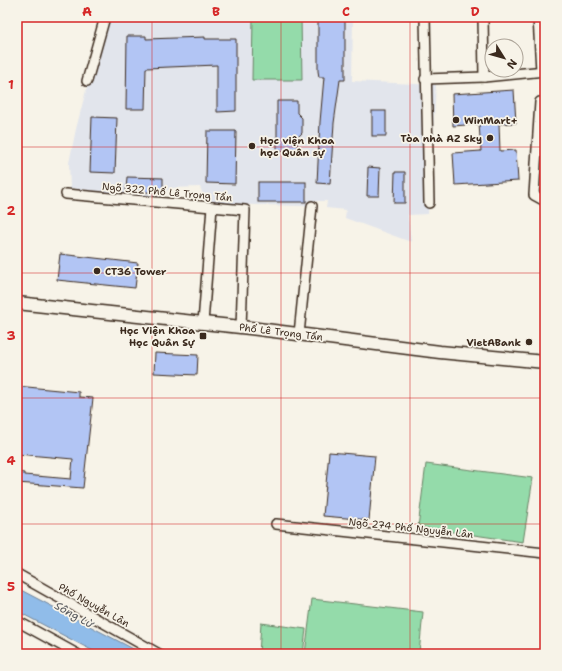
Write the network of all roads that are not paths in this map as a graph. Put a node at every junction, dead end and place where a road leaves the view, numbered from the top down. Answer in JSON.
{"nodes":[{"id":1,"x":105,"y":17,"type":"edge"},
{"id":2,"x":424,"y":17,"type":"edge"},
{"id":3,"x":483,"y":17,"type":"edge"},
{"id":4,"x":538,"y":17,"type":"edge"},
{"id":5,"x":543,"y":71,"type":"edge"},
{"id":6,"x":524,"y":73,"type":"edge"},
{"id":7,"x":484,"y":77,"type":"joint"},
{"id":8,"x":426,"y":79,"type":"junction"},
{"id":9,"x":87,"y":81,"type":"dead end"},
{"id":10,"x":540,"y":102,"type":"dead end"},
{"id":11,"x":66,"y":194,"type":"dead end"},
{"id":12,"x":545,"y":201,"type":"edge"},
{"id":13,"x":429,"y":203,"type":"dead end"},
{"id":14,"x":312,"y":206,"type":"dead end"},
{"id":15,"x":212,"y":207,"type":"junction"},
{"id":16,"x":17,"y":303,"type":"edge"},
{"id":17,"x":203,"y":323,"type":"junction"},
{"id":18,"x":241,"y":328,"type":"junction"},
{"id":19,"x":299,"y":334,"type":"junction"},
{"id":20,"x":545,"y":362,"type":"edge"},
{"id":21,"x":276,"y":524,"type":"dead end"},
{"id":22,"x":545,"y":553,"type":"edge"},
{"id":23,"x":17,"y":574,"type":"edge"},
{"id":24,"x":17,"y":621,"type":"edge"},
{"id":25,"x":77,"y":654,"type":"edge"},
{"id":26,"x":159,"y":654,"type":"edge"}],
"edges":[{"from":1,"to":9,"type":"street"},
{"from":2,"to":8,"type":"street"},
{"from":3,"to":7,"type":"street"},
{"from":4,"to":5,"type":"street"},
{"from":5,"to":6,"type":"street"},
{"from":7,"to":8,"type":"street"},
{"from":8,"to":13,"type":"street"},
{"from":10,"to":12,"type":"street"},
{"from":11,"to":15,"type":"street","name":"Ngõ 322 Phố Lê Trọng Tấn"},
{"from":14,"to":19,"type":"street"},
{"from":15,"to":17,"type":"street"},
{"from":15,"to":18,"type":"street","name":"Ngõ 322 Phố Lê Trọng Tấn"},
{"from":16,"to":17,"type":"main road","name":"Phố Lê Trọng Tấn"},
{"from":17,"to":18,"type":"main road","name":"Phố Lê Trọng Tấn"},
{"from":18,"to":19,"type":"main road","name":"Phố Lê Trọng Tấn"},
{"from":19,"to":20,"type":"main road","name":"Phố Lê Trọng Tấn"},
{"from":21,"to":22,"type":"street","name":"Ngõ 274 Phố Nguyễn Lân"},
{"from":23,"to":26,"type":"street","name":"Phố Nguyễn Lân"},
{"from":24,"to":25,"type":"street"}]}
